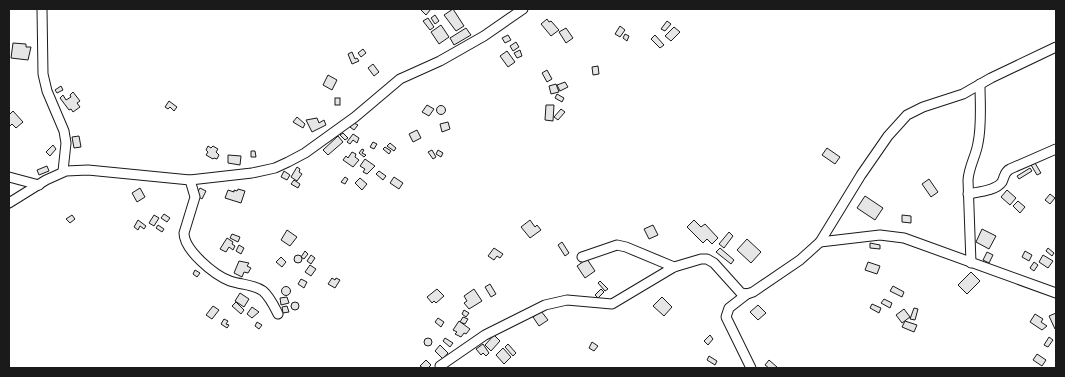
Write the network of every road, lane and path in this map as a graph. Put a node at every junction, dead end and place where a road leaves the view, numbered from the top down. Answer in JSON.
{"nodes":[{"id":1,"x":42,"y":9,"type":"edge"},
{"id":2,"x":523,"y":9,"type":"edge"},
{"id":3,"x":1056,"y":47,"type":"edge"},
{"id":4,"x":980,"y":84,"type":"junction"},
{"id":5,"x":1056,"y":148,"type":"edge"},
{"id":6,"x":64,"y":171,"type":"junction"},
{"id":7,"x":9,"y":177,"type":"edge"},
{"id":8,"x":190,"y":180,"type":"junction"},
{"id":9,"x":39,"y":185,"type":"junction"},
{"id":10,"x":968,"y":194,"type":"junction"},
{"id":11,"x":9,"y":203,"type":"edge"},
{"id":12,"x":820,"y":242,"type":"junction"},
{"id":13,"x":582,"y":257,"type":"dead end"},
{"id":14,"x":971,"y":263,"type":"junction"},
{"id":15,"x":674,"y":267,"type":"junction"},
{"id":16,"x":1056,"y":293,"type":"edge"},
{"id":17,"x":747,"y":294,"type":"junction"},
{"id":18,"x":278,"y":314,"type":"dead end"},
{"id":19,"x":440,"y":366,"type":"dead end"},
{"id":20,"x":752,"y":368,"type":"edge"}],
"edges":[{"from":1,"to":6,"type":"street"},
{"from":2,"to":8,"type":"street"},
{"from":3,"to":4,"type":"street"},
{"from":4,"to":10,"type":"street"},
{"from":4,"to":12,"type":"street"},
{"from":5,"to":10,"type":"street"},
{"from":6,"to":8,"type":"street"},
{"from":6,"to":9,"type":"street"},
{"from":7,"to":9,"type":"street"},
{"from":8,"to":18,"type":"street"},
{"from":9,"to":11,"type":"street"},
{"from":10,"to":14,"type":"street"},
{"from":12,"to":14,"type":"street"},
{"from":12,"to":17,"type":"street"},
{"from":13,"to":15,"type":"street"},
{"from":14,"to":16,"type":"street"},
{"from":15,"to":17,"type":"street"},
{"from":15,"to":19,"type":"street"},
{"from":17,"to":20,"type":"street"}]}
